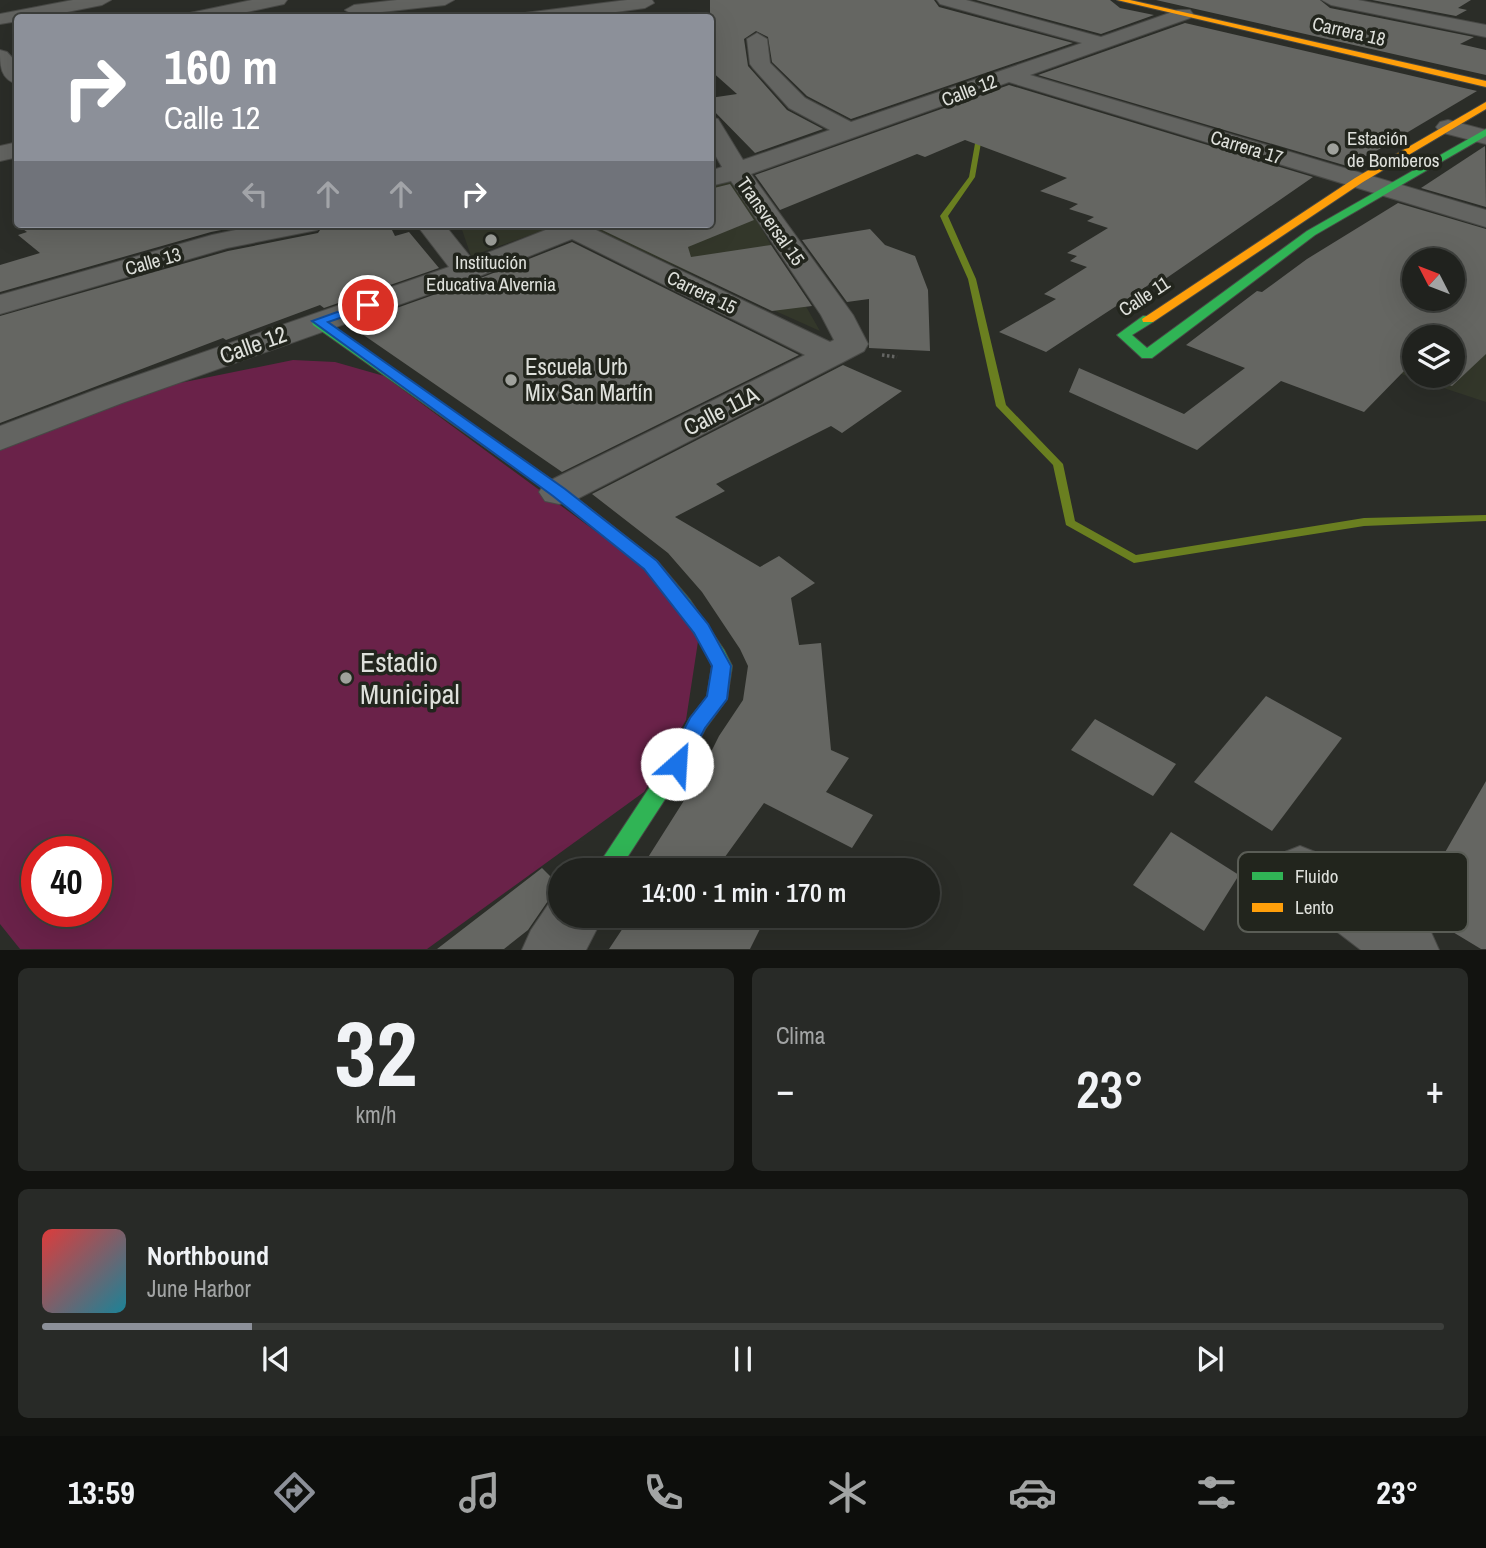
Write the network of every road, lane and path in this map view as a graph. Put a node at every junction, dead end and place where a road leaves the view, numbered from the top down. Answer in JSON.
{"nodes":[{"id":1,"x":102,"y":0,"type":"edge"},
{"id":2,"x":278,"y":0,"type":"edge"},
{"id":3,"x":445,"y":0,"type":"edge"},
{"id":4,"x":946,"y":0,"type":"edge"},
{"id":5,"x":1121,"y":0,"type":"edge"},
{"id":6,"x":1157,"y":0,"type":"edge"},
{"id":7,"x":1331,"y":0,"type":"edge"},
{"id":8,"x":1217,"y":4,"type":"dead end"},
{"id":9,"x":647,"y":7,"type":"edge"},
{"id":10,"x":353,"y":12,"type":"edge"},
{"id":11,"x":1191,"y":12,"type":"junction"},
{"id":12,"x":27,"y":14,"type":"edge"},
{"id":13,"x":210,"y":14,"type":"edge"},
{"id":14,"x":569,"y":14,"type":"edge"},
{"id":15,"x":1486,"y":32,"type":"edge"},
{"id":16,"x":757,"y":39,"type":"dead end"},
{"id":17,"x":1099,"y":43,"type":"junction"},
{"id":18,"x":0,"y":56,"type":"edge"},
{"id":19,"x":1486,"y":74,"type":"edge"},
{"id":20,"x":1008,"y":75,"type":"junction"},
{"id":21,"x":1486,"y":84,"type":"edge"},
{"id":22,"x":14,"y":89,"type":"edge"},
{"id":23,"x":1486,"y":105,"type":"edge"},
{"id":24,"x":1448,"y":127,"type":"junction"},
{"id":25,"x":852,"y":132,"type":"junction"},
{"id":26,"x":1484,"y":135,"type":"edge"},
{"id":27,"x":714,"y":140,"type":"edge"},
{"id":28,"x":723,"y":175,"type":"edge"},
{"id":29,"x":1359,"y":180,"type":"junction"},
{"id":30,"x":1390,"y":188,"type":"junction"},
{"id":31,"x":1486,"y":219,"type":"edge"},
{"id":32,"x":258,"y":228,"type":"edge"},
{"id":33,"x":433,"y":228,"type":"edge"},
{"id":34,"x":574,"y":228,"type":"edge"},
{"id":35,"x":583,"y":228,"type":"edge"},
{"id":36,"x":1301,"y":230,"type":"junction"},
{"id":37,"x":210,"y":232,"type":"edge"},
{"id":38,"x":1271,"y":250,"type":"junction"},
{"id":39,"x":467,"y":271,"type":"junction"},
{"id":40,"x":0,"y":305,"type":"edge"},
{"id":41,"x":837,"y":315,"type":"joint"},
{"id":42,"x":318,"y":321,"type":"junction"},
{"id":43,"x":831,"y":355,"type":"junction"},
{"id":44,"x":0,"y":439,"type":"edge"},
{"id":45,"x":559,"y":492,"type":"junction"},
{"id":46,"x":614,"y":858,"type":"edge"},
{"id":47,"x":566,"y":928,"type":"edge"},
{"id":48,"x":1384,"y":932,"type":"edge"},
{"id":49,"x":552,"y":950,"type":"edge"},
{"id":50,"x":1409,"y":950,"type":"edge"}],
"edges":[{"from":1,"to":12,"type":"street"},
{"from":2,"to":13,"type":"street"},
{"from":3,"to":10,"type":"street"},
{"from":4,"to":17,"type":"street"},
{"from":5,"to":11,"type":"street","name":"Carrera 18"},
{"from":6,"to":11,"type":"street","name":"Carrera 18"},
{"from":7,"to":15,"type":"street"},
{"from":8,"to":11,"type":"street","name":"Calle 12"},
{"from":9,"to":14,"type":"street"},
{"from":11,"to":17,"type":"street","name":"Calle 12"},
{"from":11,"to":19,"type":"street","name":"Carrera 18"},
{"from":11,"to":21,"type":"street","name":"Carrera 18"},
{"from":16,"to":25,"type":"street"},
{"from":17,"to":20,"type":"street","name":"Calle 12"},
{"from":18,"to":22,"type":"street"},
{"from":20,"to":25,"type":"street","name":"Calle 12"},
{"from":20,"to":29,"type":"street","name":"Carrera 17"},
{"from":23,"to":24,"type":"street","name":"Calle 11"},
{"from":24,"to":26,"type":"street"},
{"from":24,"to":29,"type":"street","name":"Calle 11"},
{"from":25,"to":28,"type":"street","name":"Calle 12"},
{"from":26,"to":30,"type":"street","name":"Calle 11"},
{"from":27,"to":28,"type":"street","name":"Transversal 15"},
{"from":28,"to":41,"type":"street","name":"Transversal 15"},
{"from":29,"to":30,"type":"street","name":"Carrera 17"},
{"from":29,"to":36,"type":"street","name":"Calle 11"},
{"from":30,"to":31,"type":"street","name":"Carrera 17"},
{"from":30,"to":36,"type":"street","name":"Calle 11"},
{"from":32,"to":37,"type":"street","name":"Calle 13"},
{"from":33,"to":39,"type":"street"},
{"from":34,"to":39,"type":"street","name":"Calle 12"},
{"from":35,"to":43,"type":"street","name":"Carrera 15"},
{"from":36,"to":38,"type":"street","name":"Calle 11"},
{"from":37,"to":40,"type":"street","name":"Calle 13"},
{"from":38,"to":38,"type":"street","name":"Calle 11"},
{"from":39,"to":42,"type":"street","name":"Calle 12"},
{"from":41,"to":43,"type":"street","name":"Calle 11A"},
{"from":42,"to":44,"type":"street","name":"Calle 12"},
{"from":42,"to":45,"type":"street"},
{"from":43,"to":45,"type":"street","name":"Calle 11A"},
{"from":45,"to":46,"type":"street"},
{"from":47,"to":49,"type":"street"},
{"from":48,"to":50,"type":"street"}]}
